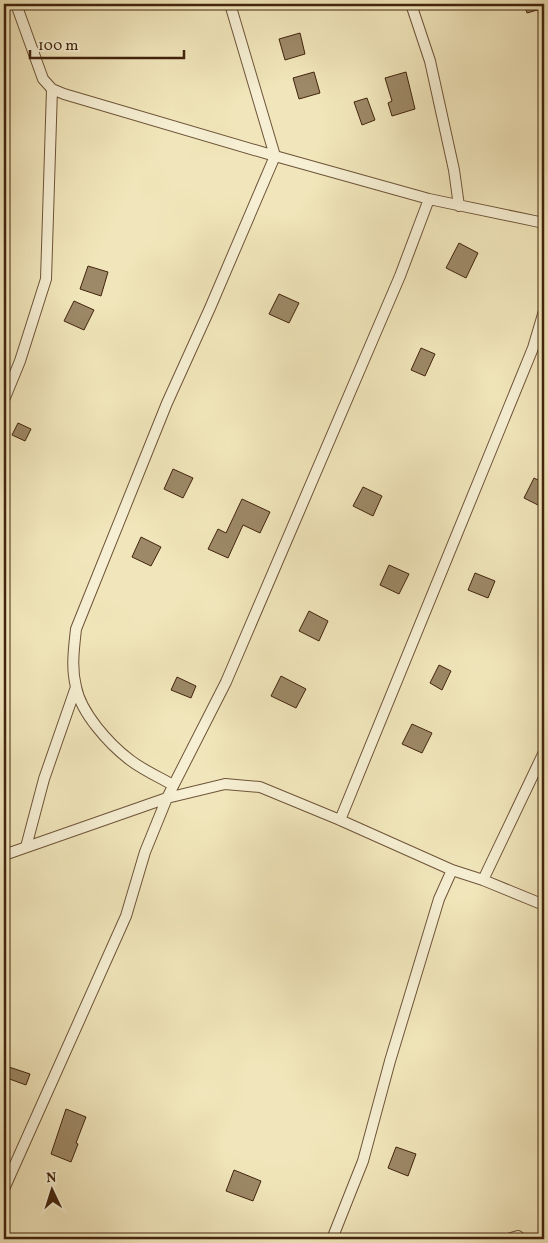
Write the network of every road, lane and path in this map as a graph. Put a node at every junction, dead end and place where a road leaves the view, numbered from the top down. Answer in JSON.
{"nodes":[{"id":1,"x":16,"y":4,"type":"edge"},
{"id":2,"x":230,"y":4,"type":"edge"},
{"id":3,"x":411,"y":4,"type":"edge"},
{"id":4,"x":52,"y":89,"type":"junction"},
{"id":5,"x":275,"y":156,"type":"junction"},
{"id":6,"x":429,"y":199,"type":"junction"},
{"id":7,"x":459,"y":206,"type":"junction"},
{"id":8,"x":544,"y":223,"type":"edge"},
{"id":9,"x":544,"y":311,"type":"edge"},
{"id":10,"x":4,"y":400,"type":"edge"},
{"id":11,"x":76,"y":687,"type":"junction"},
{"id":12,"x":544,"y":752,"type":"edge"},
{"id":13,"x":173,"y":785,"type":"junction"},
{"id":14,"x":167,"y":798,"type":"junction"},
{"id":15,"x":340,"y":820,"type":"junction"},
{"id":16,"x":26,"y":847,"type":"junction"},
{"id":17,"x":4,"y":854,"type":"edge"},
{"id":18,"x":452,"y":870,"type":"junction"},
{"id":19,"x":483,"y":880,"type":"junction"},
{"id":20,"x":544,"y":905,"type":"edge"},
{"id":21,"x":4,"y":1190,"type":"edge"},
{"id":22,"x":332,"y":1239,"type":"edge"},
{"id":23,"x":508,"y":1239,"type":"edge"},
{"id":24,"x":522,"y":1239,"type":"edge"}],
"edges":[{"from":1,"to":4,"type":"street"},
{"from":2,"to":5,"type":"street"},
{"from":3,"to":7,"type":"street"},
{"from":4,"to":5,"type":"street"},
{"from":4,"to":10,"type":"street"},
{"from":5,"to":6,"type":"street"},
{"from":5,"to":11,"type":"street"},
{"from":6,"to":7,"type":"street"},
{"from":6,"to":13,"type":"street"},
{"from":7,"to":8,"type":"street"},
{"from":9,"to":15,"type":"street"},
{"from":11,"to":13,"type":"street"},
{"from":11,"to":16,"type":"street"},
{"from":12,"to":19,"type":"street"},
{"from":13,"to":14,"type":"street"},
{"from":14,"to":15,"type":"street"},
{"from":14,"to":16,"type":"street"},
{"from":14,"to":21,"type":"street"},
{"from":15,"to":18,"type":"street"},
{"from":16,"to":17,"type":"street"},
{"from":18,"to":19,"type":"street"},
{"from":18,"to":22,"type":"street"},
{"from":19,"to":20,"type":"street"},
{"from":23,"to":24,"type":"street"}]}
